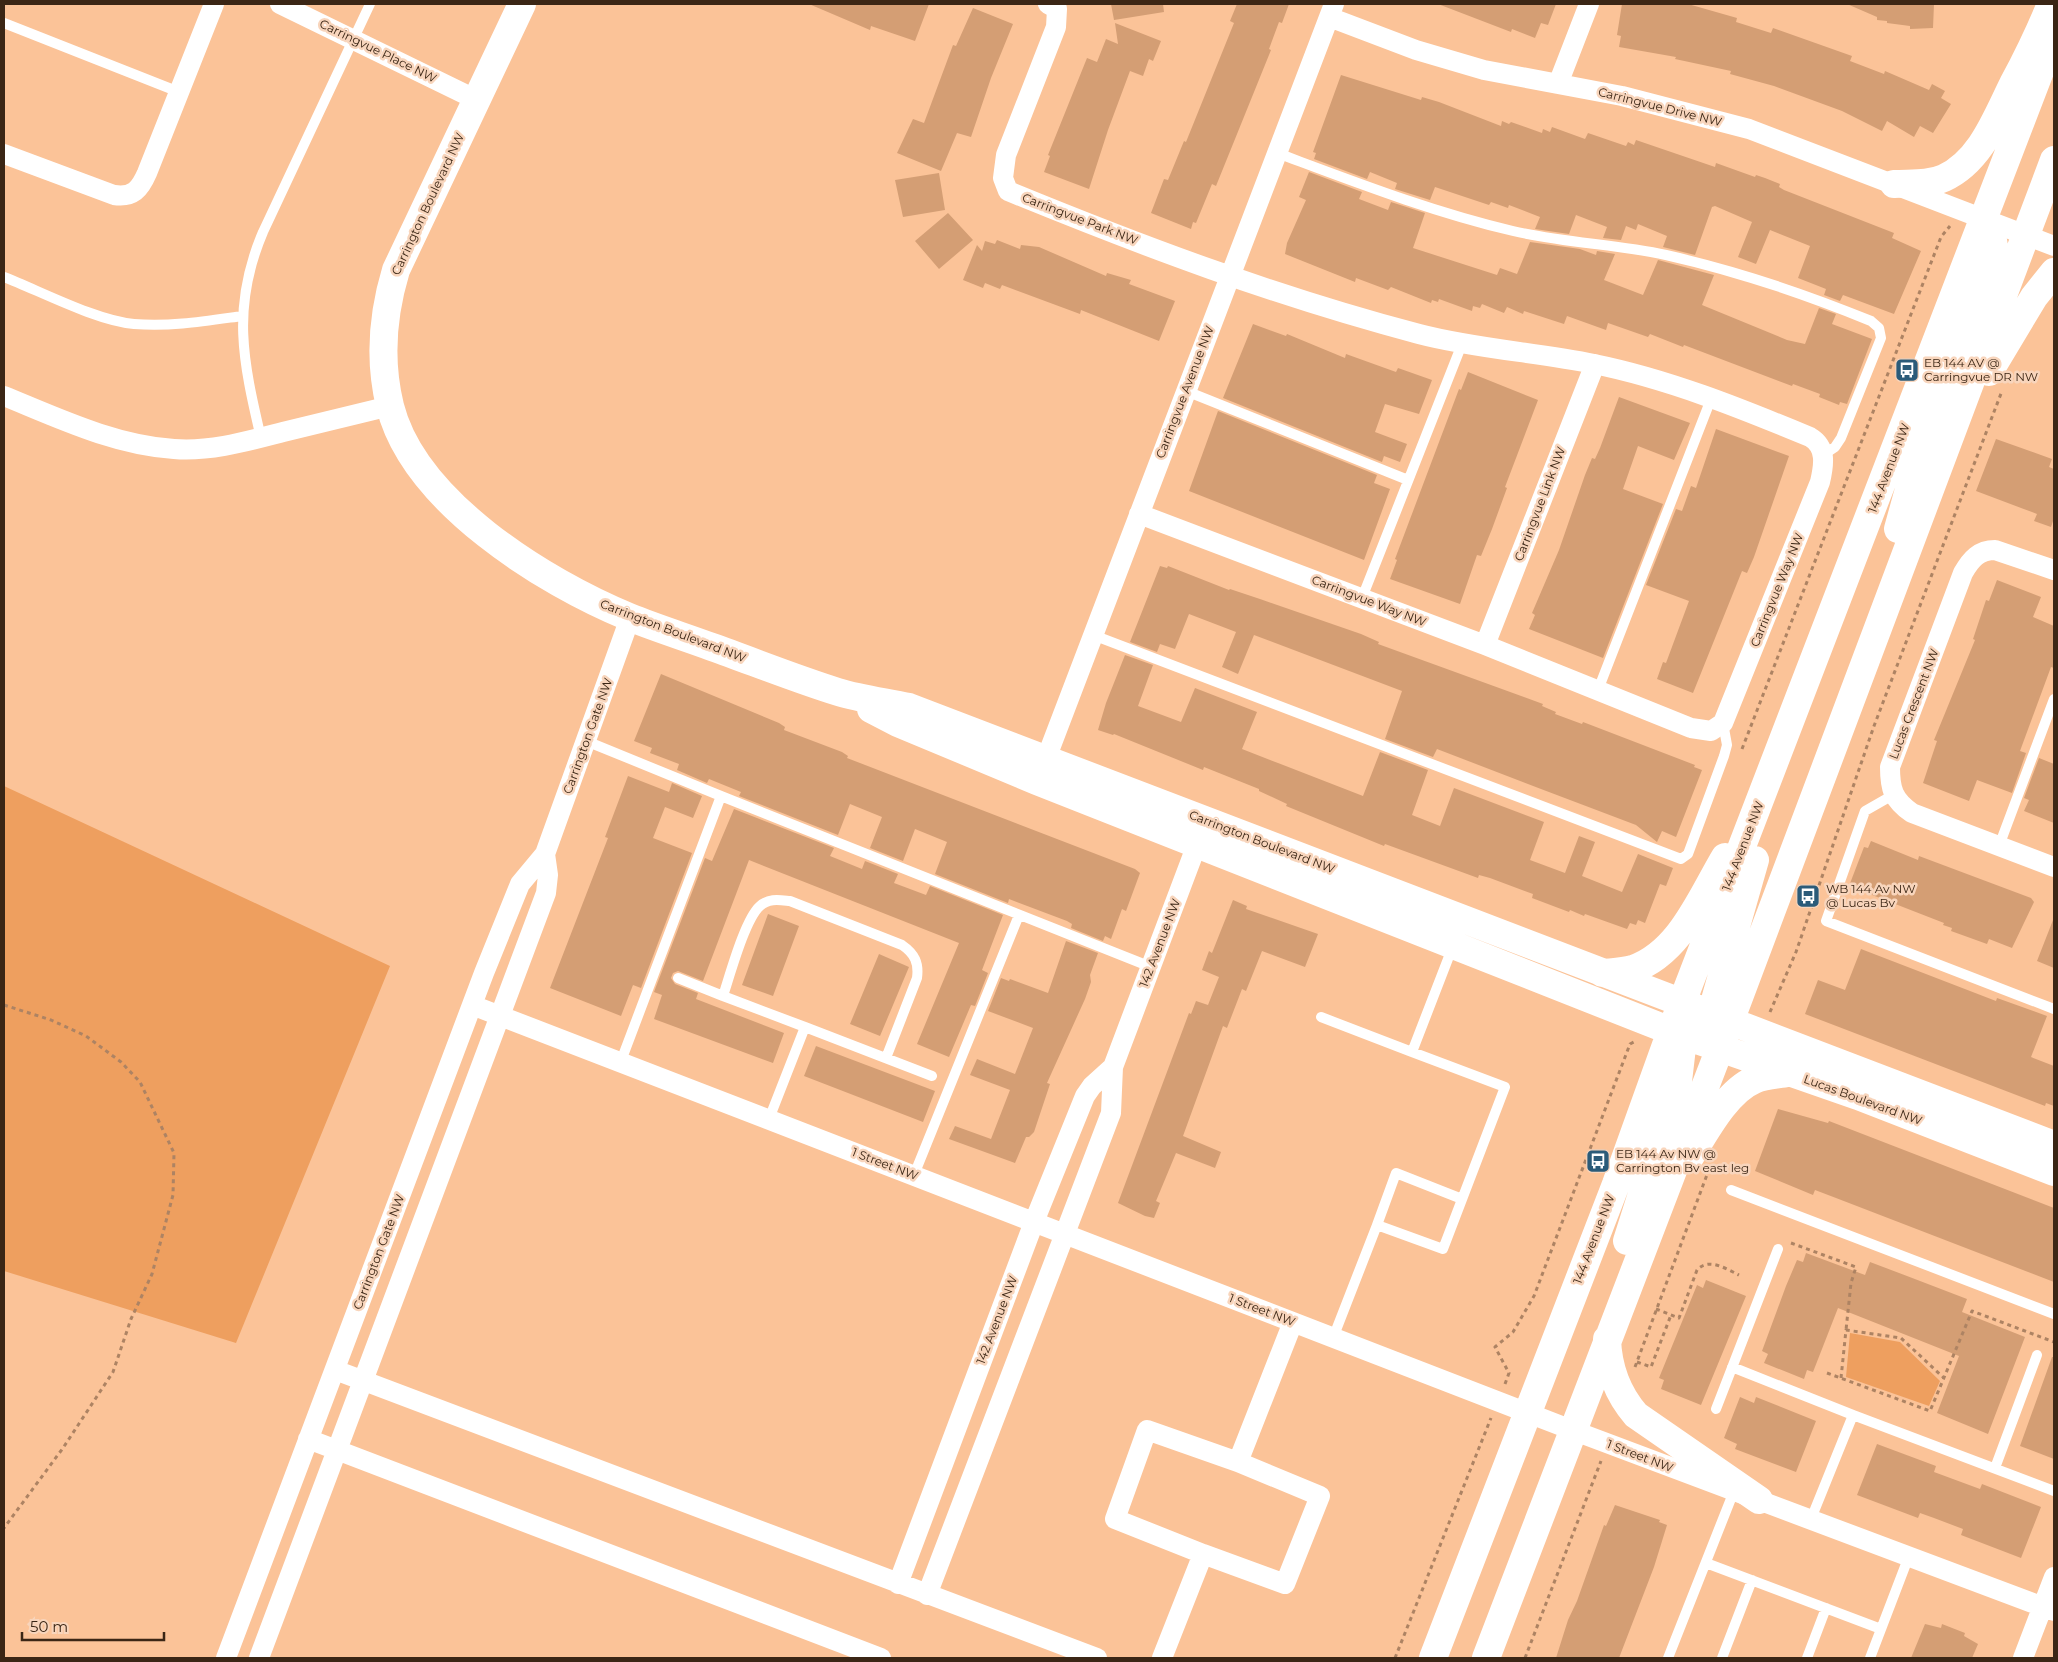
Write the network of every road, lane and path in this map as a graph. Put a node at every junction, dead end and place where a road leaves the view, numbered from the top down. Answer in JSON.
{"nodes":[{"id":1,"x":214,"y":4,"type":"edge"},
{"id":2,"x":280,"y":4,"type":"edge"},
{"id":3,"x":370,"y":4,"type":"edge"},
{"id":4,"x":522,"y":4,"type":"edge"},
{"id":5,"x":1048,"y":4,"type":"edge"},
{"id":6,"x":1589,"y":4,"type":"edge"},
{"id":7,"x":2051,"y":4,"type":"edge"},
{"id":8,"x":1331,"y":10,"type":"edge"},
{"id":9,"x":4,"y":23,"type":"edge"},
{"id":10,"x":2054,"y":35,"type":"edge"},
{"id":11,"x":355,"y":39,"type":"junction"},
{"id":12,"x":1558,"y":84,"type":"junction"},
{"id":13,"x":179,"y":92,"type":"junction"},
{"id":14,"x":477,"y":100,"type":"junction"},
{"id":15,"x":1277,"y":153,"type":"junction"},
{"id":16,"x":4,"y":154,"type":"edge"},
{"id":17,"x":2054,"y":160,"type":"edge"},
{"id":18,"x":1894,"y":184,"type":"junction"},
{"id":19,"x":1958,"y":208,"type":"junction"},
{"id":20,"x":1985,"y":218,"type":"junction"},
{"id":21,"x":2026,"y":234,"type":"junction"},
{"id":22,"x":2054,"y":246,"type":"edge"},
{"id":23,"x":2054,"y":272,"type":"edge"},
{"id":24,"x":1230,"y":276,"type":"junction"},
{"id":25,"x":4,"y":277,"type":"edge"},
{"id":26,"x":242,"y":316,"type":"junction"},
{"id":27,"x":1462,"y":344,"type":"junction"},
{"id":28,"x":1594,"y":364,"type":"junction"},
{"id":29,"x":1186,"y":391,"type":"junction"},
{"id":30,"x":2002,"y":391,"type":"dead end"},
{"id":31,"x":4,"y":396,"type":"edge"},
{"id":32,"x":1712,"y":399,"type":"junction"},
{"id":33,"x":390,"y":406,"type":"junction"},
{"id":34,"x":261,"y":438,"type":"junction"},
{"id":35,"x":1943,"y":454,"type":"junction"},
{"id":36,"x":1823,"y":455,"type":"junction"},
{"id":37,"x":1408,"y":480,"type":"junction"},
{"id":38,"x":1139,"y":514,"type":"junction"},
{"id":39,"x":2054,"y":570,"type":"edge"},
{"id":40,"x":1362,"y":598,"type":"junction"},
{"id":41,"x":630,"y":618,"type":"junction"},
{"id":42,"x":1092,"y":635,"type":"junction"},
{"id":43,"x":1485,"y":645,"type":"junction"},
{"id":44,"x":1863,"y":668,"type":"junction"},
{"id":45,"x":1598,"y":690,"type":"junction"},
{"id":46,"x":1801,"y":696,"type":"junction"},
{"id":47,"x":2054,"y":699,"type":"edge"},
{"id":48,"x":1723,"y":723,"type":"junction"},
{"id":49,"x":586,"y":741,"type":"junction"},
{"id":50,"x":1740,"y":754,"type":"dead end"},
{"id":51,"x":1041,"y":770,"type":"junction"},
{"id":52,"x":1765,"y":789,"type":"junction"},
{"id":53,"x":721,"y":796,"type":"junction"},
{"id":54,"x":1893,"y":796,"type":"junction"},
{"id":55,"x":1202,"y":832,"type":"junction"},
{"id":56,"x":1999,"y":846,"type":"junction"},
{"id":57,"x":545,"y":854,"type":"junction"},
{"id":58,"x":2054,"y":868,"type":"edge"},
{"id":59,"x":1019,"y":915,"type":"junction"},
{"id":60,"x":1458,"y":932,"type":"junction"},
{"id":61,"x":1151,"y":967,"type":"junction"},
{"id":62,"x":1600,"y":973,"type":"junction"},
{"id":63,"x":678,"y":978,"type":"dead end"},
{"id":64,"x":723,"y":996,"type":"junction"},
{"id":65,"x":1682,"y":1004,"type":"junction"},
{"id":66,"x":4,"y":1005,"type":"edge"},
{"id":67,"x":472,"y":1005,"type":"junction"},
{"id":68,"x":2054,"y":1009,"type":"edge"},
{"id":69,"x":500,"y":1015,"type":"junction"},
{"id":70,"x":1321,"y":1017,"type":"dead end"},
{"id":71,"x":1720,"y":1018,"type":"junction"},
{"id":72,"x":1769,"y":1020,"type":"dead end"},
{"id":73,"x":805,"y":1027,"type":"junction"},
{"id":74,"x":1678,"y":1033,"type":"junction"},
{"id":75,"x":1636,"y":1041,"type":"dead end"},
{"id":76,"x":1720,"y":1048,"type":"junction"},
{"id":77,"x":1412,"y":1052,"type":"junction"},
{"id":78,"x":886,"y":1058,"type":"junction"},
{"id":79,"x":621,"y":1061,"type":"junction"},
{"id":80,"x":1113,"y":1067,"type":"junction"},
{"id":81,"x":1788,"y":1073,"type":"junction"},
{"id":82,"x":932,"y":1076,"type":"dead end"},
{"id":83,"x":769,"y":1119,"type":"junction"},
{"id":84,"x":2054,"y":1145,"type":"edge"},
{"id":85,"x":2054,"y":1172,"type":"edge"},
{"id":86,"x":914,"y":1175,"type":"junction"},
{"id":87,"x":1731,"y":1190,"type":"dead end"},
{"id":88,"x":1462,"y":1199,"type":"junction"},
{"id":89,"x":1655,"y":1216,"type":"junction"},
{"id":90,"x":1034,"y":1222,"type":"junction"},
{"id":91,"x":1378,"y":1225,"type":"junction"},
{"id":92,"x":1065,"y":1233,"type":"junction"},
{"id":93,"x":1778,"y":1250,"type":"joint"},
{"id":94,"x":1740,"y":1275,"type":"dead end"},
{"id":95,"x":1656,"y":1309,"type":"dead end"},
{"id":96,"x":2054,"y":1314,"type":"edge"},
{"id":97,"x":1671,"y":1315,"type":"junction"},
{"id":98,"x":1293,"y":1322,"type":"junction"},
{"id":99,"x":1846,"y":1330,"type":"junction"},
{"id":100,"x":1333,"y":1338,"type":"junction"},
{"id":101,"x":1607,"y":1341,"type":"junction"},
{"id":102,"x":2054,"y":1342,"type":"edge"},
{"id":103,"x":2037,"y":1355,"type":"dead end"},
{"id":104,"x":1636,"y":1362,"type":"dead end"},
{"id":105,"x":1732,"y":1367,"type":"junction"},
{"id":106,"x":335,"y":1370,"type":"junction"},
{"id":107,"x":1827,"y":1373,"type":"dead end"},
{"id":108,"x":1841,"y":1378,"type":"junction"},
{"id":109,"x":1944,"y":1378,"type":"junction"},
{"id":110,"x":363,"y":1381,"type":"junction"},
{"id":111,"x":1498,"y":1401,"type":"junction"},
{"id":112,"x":1716,"y":1408,"type":"dead end"},
{"id":113,"x":1527,"y":1413,"type":"junction"},
{"id":114,"x":1853,"y":1415,"type":"junction"},
{"id":115,"x":1572,"y":1430,"type":"junction"},
{"id":116,"x":308,"y":1439,"type":"junction"},
{"id":117,"x":337,"y":1450,"type":"junction"},
{"id":118,"x":1238,"y":1462,"type":"junction"},
{"id":119,"x":1995,"y":1468,"type":"junction"},
{"id":120,"x":2054,"y":1491,"type":"edge"},
{"id":121,"x":1746,"y":1496,"type":"junction"},
{"id":122,"x":1811,"y":1519,"type":"junction"},
{"id":123,"x":4,"y":1528,"type":"edge"},
{"id":124,"x":1202,"y":1554,"type":"junction"},
{"id":125,"x":1909,"y":1556,"type":"junction"},
{"id":126,"x":1706,"y":1563,"type":"junction"},
{"id":127,"x":2054,"y":1577,"type":"edge"},
{"id":128,"x":1752,"y":1580,"type":"junction"},
{"id":129,"x":898,"y":1584,"type":"junction"},
{"id":130,"x":927,"y":1595,"type":"junction"},
{"id":131,"x":1826,"y":1608,"type":"junction"},
{"id":132,"x":2049,"y":1608,"type":"edge"},
{"id":133,"x":1881,"y":1629,"type":"junction"},
{"id":134,"x":872,"y":1657,"type":"edge"},
{"id":135,"x":226,"y":1658,"type":"edge"},
{"id":136,"x":259,"y":1658,"type":"edge"},
{"id":137,"x":1097,"y":1658,"type":"edge"},
{"id":138,"x":1162,"y":1658,"type":"edge"},
{"id":139,"x":1395,"y":1658,"type":"edge"},
{"id":140,"x":1433,"y":1658,"type":"edge"},
{"id":141,"x":1486,"y":1658,"type":"edge"},
{"id":142,"x":1668,"y":1658,"type":"edge"},
{"id":143,"x":1722,"y":1658,"type":"edge"},
{"id":144,"x":1807,"y":1658,"type":"edge"},
{"id":145,"x":1870,"y":1658,"type":"edge"},
{"id":146,"x":2023,"y":1658,"type":"edge"}],
"edges":[{"from":1,"to":13,"type":"street"},
{"from":2,"to":11,"type":"street","name":"Carringvue Place NW"},
{"from":3,"to":11,"type":"lane"},
{"from":4,"to":14,"type":"main road","name":"Carrington Boulevard NW"},
{"from":5,"to":24,"type":"street","name":"Carringvue Park NW"},
{"from":6,"to":12,"type":"street"},
{"from":7,"to":18,"type":"main road"},
{"from":8,"to":12,"type":"street","name":"Carringvue Drive NW"},
{"from":8,"to":15,"type":"street","name":"Carringvue Avenue NW"},
{"from":9,"to":13,"type":"lane"},
{"from":10,"to":20,"type":"main road","name":"144 Avenue NW"},
{"from":11,"to":14,"type":"street","name":"Carringvue Place NW"},
{"from":11,"to":26,"type":"lane"},
{"from":12,"to":18,"type":"street","name":"Carringvue Drive NW"},
{"from":13,"to":16,"type":"street"},
{"from":14,"to":33,"type":"main road","name":"Carrington Boulevard NW"},
{"from":15,"to":24,"type":"street","name":"Carringvue Avenue NW"},
{"from":15,"to":36,"type":"lane"},
{"from":17,"to":21,"type":"main road"},
{"from":18,"to":19,"type":"street","name":"Carringvue Drive NW"},
{"from":19,"to":20,"type":"street","name":"Carringvue Drive NW"},
{"from":19,"to":50,"type":"path"},
{"from":20,"to":21,"type":"street","name":"Carringvue Drive NW"},
{"from":20,"to":44,"type":"main road"},
{"from":20,"to":46,"type":"main road","name":"144 Avenue NW"},
{"from":21,"to":22,"type":"street","name":"Carringvue Drive NW"},
{"from":21,"to":35,"type":"main road"},
{"from":23,"to":35,"type":"main road"},
{"from":24,"to":27,"type":"street"},
{"from":24,"to":29,"type":"street","name":"Carringvue Avenue NW"},
{"from":25,"to":26,"type":"lane"},
{"from":26,"to":34,"type":"lane"},
{"from":27,"to":28,"type":"street"},
{"from":27,"to":37,"type":"lane"},
{"from":28,"to":32,"type":"street"},
{"from":28,"to":43,"type":"street","name":"Carringvue Link NW"},
{"from":29,"to":37,"type":"lane"},
{"from":29,"to":38,"type":"street","name":"Carringvue Avenue NW"},
{"from":30,"to":72,"type":"path"},
{"from":31,"to":34,"type":"street"},
{"from":32,"to":36,"type":"street"},
{"from":32,"to":45,"type":"lane"},
{"from":33,"to":34,"type":"street"},
{"from":33,"to":41,"type":"main road","name":"Carrington Boulevard NW"},
{"from":35,"to":44,"type":"main road"},
{"from":36,"to":48,"type":"street","name":"Carringvue Way NW"},
{"from":37,"to":40,"type":"lane"},
{"from":38,"to":40,"type":"street","name":"Carringvue Way NW"},
{"from":38,"to":42,"type":"street","name":"Carringvue Avenue NW"},
{"from":39,"to":54,"type":"street","name":"Lucas Crescent NW"},
{"from":40,"to":43,"type":"street","name":"Carringvue Way NW"},
{"from":41,"to":49,"type":"street","name":"Carrington Gate NW"},
{"from":41,"to":51,"type":"main road","name":"Carrington Boulevard NW"},
{"from":42,"to":48,"type":"lane"},
{"from":42,"to":51,"type":"street","name":"Carringvue Avenue NW"},
{"from":43,"to":45,"type":"street","name":"Carringvue Way NW"},
{"from":44,"to":71,"type":"main road"},
{"from":45,"to":48,"type":"street","name":"Carringvue Way NW"},
{"from":46,"to":52,"type":"main road","name":"144 Avenue NW"},
{"from":46,"to":71,"type":"main road"},
{"from":47,"to":56,"type":"lane"},
{"from":49,"to":53,"type":"lane"},
{"from":49,"to":57,"type":"street","name":"Carrington Gate NW"},
{"from":51,"to":55,"type":"main road","name":"Carrington Boulevard NW"},
{"from":52,"to":62,"type":"main road"},
{"from":52,"to":65,"type":"main road","name":"144 Avenue NW"},
{"from":53,"to":59,"type":"lane"},
{"from":53,"to":79,"type":"lane"},
{"from":54,"to":56,"type":"street"},
{"from":54,"to":68,"type":"lane"},
{"from":55,"to":60,"type":"main road","name":"Carrington Boulevard NW"},
{"from":55,"to":61,"type":"street","name":"142 Avenue NW"},
{"from":56,"to":58,"type":"street"},
{"from":57,"to":67,"type":"street","name":"Carrington Gate NW"},
{"from":57,"to":69,"type":"street","name":"Carrington Gate NW"},
{"from":59,"to":61,"type":"lane"},
{"from":59,"to":86,"type":"lane"},
{"from":60,"to":62,"type":"main road","name":"Carrington Boulevard NW"},
{"from":60,"to":74,"type":"main road","name":"Carrington Boulevard NW"},
{"from":60,"to":77,"type":"lane"},
{"from":61,"to":80,"type":"street","name":"142 Avenue NW"},
{"from":62,"to":65,"type":"main road","name":"Carrington Boulevard NW"},
{"from":63,"to":64,"type":"lane"},
{"from":64,"to":73,"type":"lane"},
{"from":64,"to":78,"type":"lane"},
{"from":65,"to":71,"type":"main road","name":"Lucas Boulevard NW"},
{"from":65,"to":74,"type":"main road","name":"144 Avenue NW"},
{"from":66,"to":123,"type":"path"},
{"from":67,"to":69,"type":"street","name":"1 Street NW"},
{"from":67,"to":106,"type":"street","name":"Carrington Gate NW"},
{"from":69,"to":79,"type":"street","name":"1 Street NW"},
{"from":69,"to":110,"type":"street","name":"Carrington Gate NW"},
{"from":70,"to":77,"type":"lane"},
{"from":71,"to":76,"type":"main road"},
{"from":71,"to":84,"type":"main road","name":"Lucas Boulevard NW"},
{"from":73,"to":78,"type":"lane"},
{"from":73,"to":83,"type":"lane"},
{"from":74,"to":76,"type":"main road","name":"Lucas Boulevard NW"},
{"from":74,"to":101,"type":"main road"},
{"from":74,"to":113,"type":"main road","name":"144 Avenue NW"},
{"from":75,"to":111,"type":"path"},
{"from":76,"to":81,"type":"main road","name":"Lucas Boulevard NW"},
{"from":76,"to":89,"type":"main road"},
{"from":77,"to":88,"type":"lane"},
{"from":78,"to":82,"type":"lane"},
{"from":79,"to":83,"type":"street","name":"1 Street NW"},
{"from":80,"to":90,"type":"street","name":"142 Avenue NW"},
{"from":80,"to":92,"type":"street","name":"142 Avenue NW"},
{"from":81,"to":85,"type":"main road","name":"Lucas Boulevard NW"},
{"from":81,"to":89,"type":"main road"},
{"from":83,"to":86,"type":"street","name":"1 Street NW"},
{"from":86,"to":90,"type":"street","name":"1 Street NW"},
{"from":87,"to":96,"type":"lane"},
{"from":88,"to":91,"type":"lane"},
{"from":88,"to":91,"type":"lane"},
{"from":89,"to":101,"type":"main road"},
{"from":90,"to":92,"type":"street","name":"1 Street NW"},
{"from":90,"to":129,"type":"street","name":"142 Avenue NW"},
{"from":91,"to":100,"type":"lane"},
{"from":92,"to":98,"type":"street","name":"1 Street NW"},
{"from":92,"to":130,"type":"street","name":"142 Avenue NW"},
{"from":93,"to":99,"type":"path"},
{"from":93,"to":105,"type":"lane"},
{"from":94,"to":97,"type":"path"},
{"from":95,"to":97,"type":"path"},
{"from":97,"to":104,"type":"path"},
{"from":98,"to":100,"type":"street","name":"1 Street NW"},
{"from":98,"to":118,"type":"street"},
{"from":99,"to":108,"type":"path"},
{"from":99,"to":109,"type":"path"},
{"from":100,"to":111,"type":"street","name":"1 Street NW"},
{"from":101,"to":115,"type":"main road"},
{"from":101,"to":121,"type":"main road"},
{"from":102,"to":109,"type":"path"},
{"from":103,"to":119,"type":"lane"},
{"from":105,"to":112,"type":"lane"},
{"from":105,"to":114,"type":"lane"},
{"from":106,"to":110,"type":"street"},
{"from":106,"to":116,"type":"street","name":"Carrington Gate NW"},
{"from":107,"to":108,"type":"path"},
{"from":108,"to":109,"type":"path"},
{"from":110,"to":117,"type":"street","name":"Carrington Gate NW"},
{"from":110,"to":129,"type":"street"},
{"from":111,"to":113,"type":"street","name":"1 Street NW"},
{"from":111,"to":139,"type":"path"},
{"from":113,"to":115,"type":"street","name":"1 Street NW"},
{"from":113,"to":140,"type":"main road","name":"144 Avenue NW"},
{"from":114,"to":119,"type":"lane"},
{"from":114,"to":122,"type":"lane"},
{"from":115,"to":121,"type":"street","name":"1 Street NW"},
{"from":115,"to":141,"type":"main road"},
{"from":116,"to":117,"type":"street"},
{"from":116,"to":135,"type":"street","name":"Carrington Gate NW"},
{"from":117,"to":134,"type":"street"},
{"from":117,"to":136,"type":"street","name":"Carrington Gate NW"},
{"from":118,"to":124,"type":"street"},
{"from":118,"to":124,"type":"street"},
{"from":119,"to":120,"type":"lane"},
{"from":121,"to":122,"type":"street","name":"1 Street NW"},
{"from":121,"to":126,"type":"lane"},
{"from":122,"to":125,"type":"street","name":"1 Street NW"},
{"from":124,"to":138,"type":"street"},
{"from":125,"to":132,"type":"street","name":"1 Street NW"},
{"from":125,"to":133,"type":"lane"},
{"from":126,"to":128,"type":"lane"},
{"from":126,"to":142,"type":"lane"},
{"from":127,"to":132,"type":"street"},
{"from":128,"to":131,"type":"lane"},
{"from":128,"to":143,"type":"lane"},
{"from":129,"to":130,"type":"street"},
{"from":130,"to":137,"type":"street"},
{"from":131,"to":133,"type":"lane"},
{"from":131,"to":144,"type":"lane"},
{"from":132,"to":146,"type":"street"},
{"from":133,"to":145,"type":"lane"}]}
